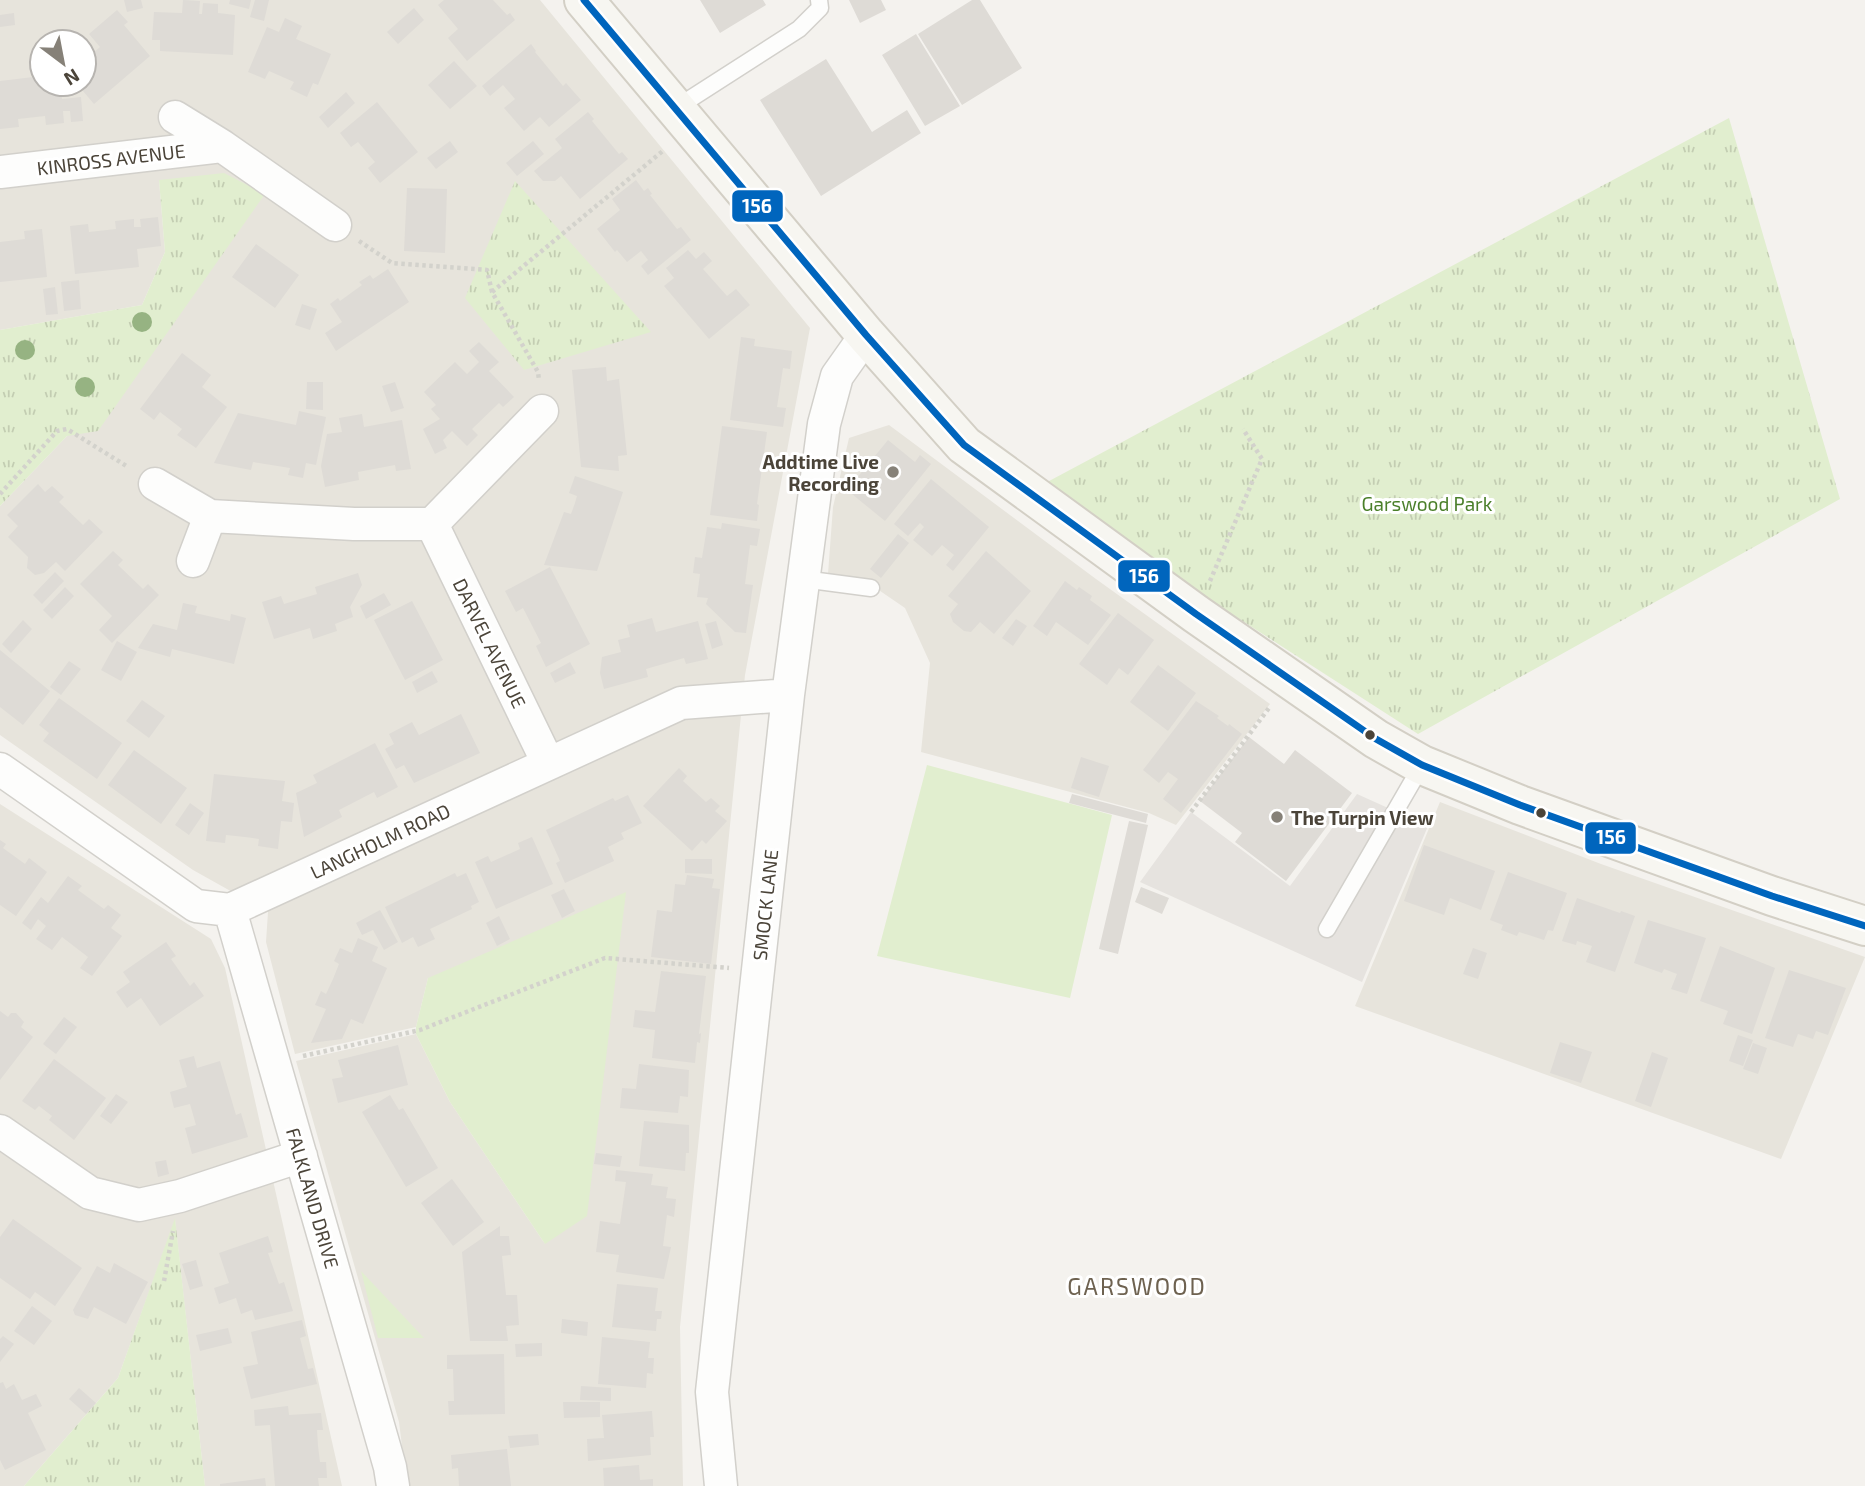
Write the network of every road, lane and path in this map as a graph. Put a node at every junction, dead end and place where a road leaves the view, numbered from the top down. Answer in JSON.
{"nodes":[{"id":1,"x":584,"y":0,"type":"edge"},
{"id":2,"x":819,"y":0,"type":"edge"},
{"id":3,"x":175,"y":117,"type":"dead end"},
{"id":4,"x":684,"y":117,"type":"junction"},
{"id":5,"x":222,"y":146,"type":"junction"},
{"id":6,"x":0,"y":172,"type":"edge"},
{"id":7,"x":335,"y":226,"type":"joint"},
{"id":8,"x":492,"y":292,"type":"junction"},
{"id":9,"x":866,"y":335,"type":"junction"},
{"id":10,"x":542,"y":401,"type":"junction"},
{"id":11,"x":1242,"y":429,"type":"dead end"},
{"id":12,"x":545,"y":444,"type":"dead end"},
{"id":13,"x":155,"y":484,"type":"joint"},
{"id":14,"x":0,"y":494,"type":"edge"},
{"id":15,"x":210,"y":516,"type":"junction"},
{"id":16,"x":432,"y":524,"type":"junction"},
{"id":17,"x":193,"y":561,"type":"dead end"},
{"id":18,"x":803,"y":579,"type":"junction"},
{"id":19,"x":871,"y":588,"type":"dead end"},
{"id":20,"x":1196,"y":614,"type":"junction"},
{"id":21,"x":1290,"y":680,"type":"junction"},
{"id":22,"x":788,"y":695,"type":"junction"},
{"id":23,"x":548,"y":763,"type":"junction"},
{"id":24,"x":1422,"y":765,"type":"junction"},
{"id":25,"x":0,"y":769,"type":"edge"},
{"id":26,"x":1191,"y":812,"type":"dead end"},
{"id":27,"x":230,"y":910,"type":"junction"},
{"id":28,"x":1865,"y":926,"type":"edge"},
{"id":29,"x":1327,"y":929,"type":"dead end"},
{"id":30,"x":757,"y":971,"type":"junction"},
{"id":31,"x":274,"y":1062,"type":"junction"},
{"id":32,"x":0,"y":1131,"type":"edge"},
{"id":33,"x":301,"y":1156,"type":"junction"},
{"id":34,"x":180,"y":1196,"type":"junction"},
{"id":35,"x":164,"y":1281,"type":"dead end"},
{"id":36,"x":393,"y":1486,"type":"edge"},
{"id":37,"x":721,"y":1486,"type":"edge"}],
"edges":[{"from":1,"to":4,"type":"street"},
{"from":2,"to":4,"type":"lane"},
{"from":3,"to":5,"type":"street","name":"KINROSS AVENUE"},
{"from":4,"to":8,"type":"path"},
{"from":4,"to":9,"type":"street"},
{"from":5,"to":6,"type":"street","name":"KINROSS AVENUE"},
{"from":5,"to":7,"type":"street","name":"KINROSS AVENUE"},
{"from":7,"to":8,"type":"path"},
{"from":8,"to":10,"type":"path"},
{"from":9,"to":18,"type":"street","name":"SMOCK LANE"},
{"from":9,"to":20,"type":"street"},
{"from":10,"to":12,"type":"street"},
{"from":10,"to":16,"type":"street"},
{"from":11,"to":20,"type":"path"},
{"from":13,"to":14,"type":"path"},
{"from":13,"to":15,"type":"street"},
{"from":15,"to":16,"type":"street"},
{"from":15,"to":17,"type":"street"},
{"from":16,"to":23,"type":"street","name":"DARVEL AVENUE"},
{"from":18,"to":19,"type":"lane"},
{"from":18,"to":22,"type":"street","name":"SMOCK LANE"},
{"from":20,"to":21,"type":"street"},
{"from":21,"to":24,"type":"street"},
{"from":21,"to":26,"type":"path"},
{"from":22,"to":23,"type":"street","name":"LANGHOLM ROAD"},
{"from":22,"to":30,"type":"street","name":"SMOCK LANE"},
{"from":23,"to":27,"type":"street","name":"LANGHOLM ROAD"},
{"from":24,"to":28,"type":"street"},
{"from":24,"to":29,"type":"lane"},
{"from":25,"to":27,"type":"street"},
{"from":27,"to":31,"type":"street","name":"FALKLAND DRIVE"},
{"from":30,"to":31,"type":"path"},
{"from":30,"to":37,"type":"street","name":"SMOCK LANE"},
{"from":31,"to":33,"type":"street","name":"FALKLAND DRIVE"},
{"from":32,"to":34,"type":"street"},
{"from":33,"to":34,"type":"street"},
{"from":33,"to":36,"type":"street","name":"FALKLAND DRIVE"},
{"from":34,"to":35,"type":"path"}]}
